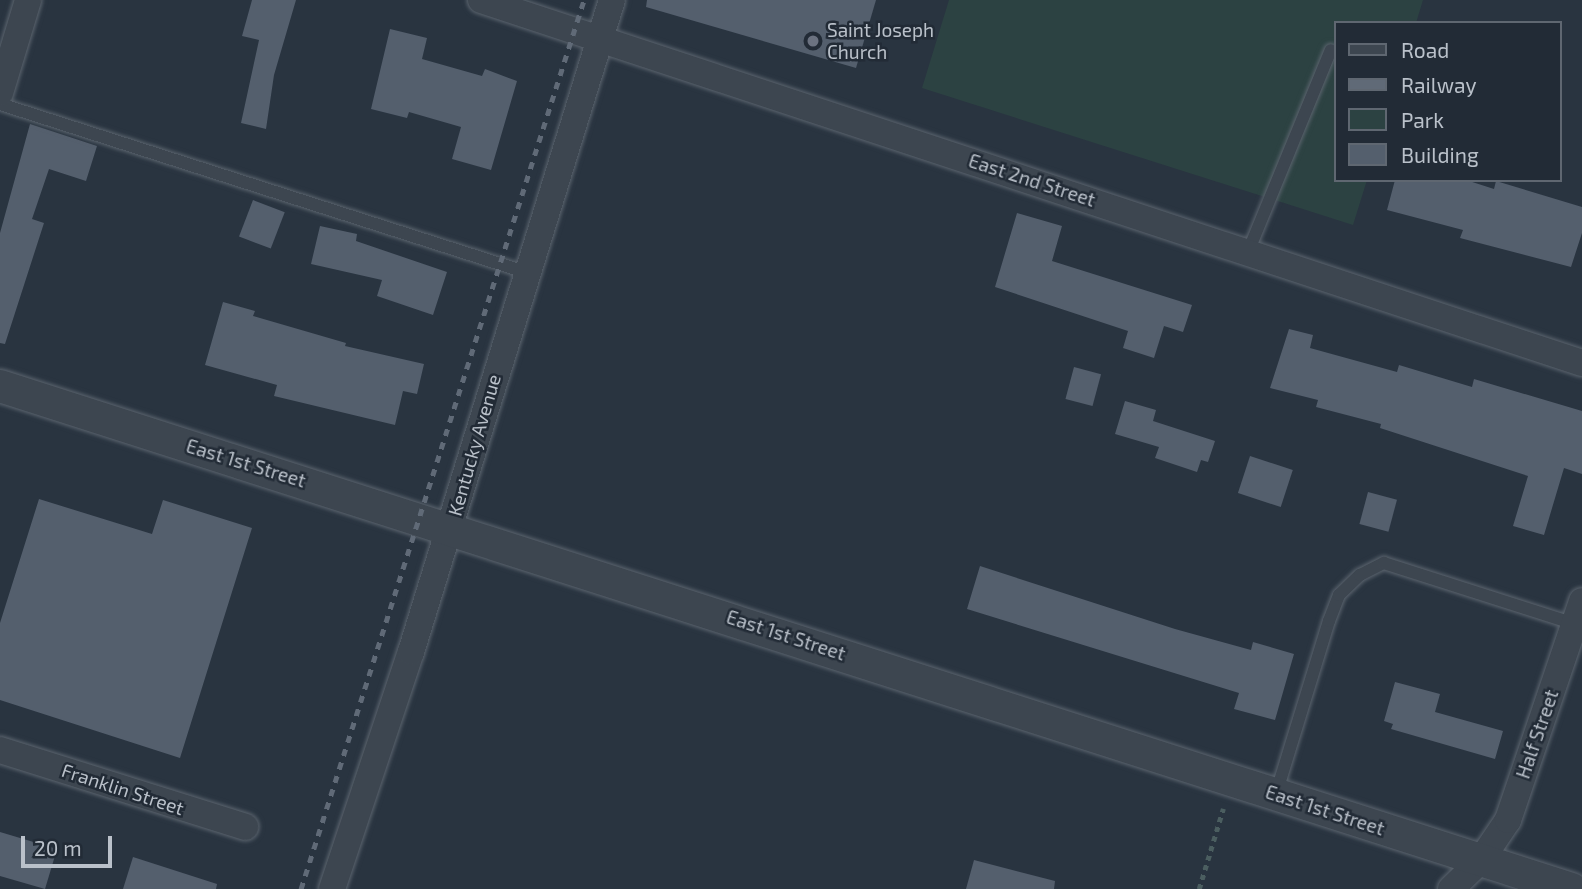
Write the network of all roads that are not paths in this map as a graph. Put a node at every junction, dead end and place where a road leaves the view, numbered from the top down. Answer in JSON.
{"nodes":[{"id":1,"x":28,"y":0,"type":"edge"},
{"id":2,"x":481,"y":0,"type":"edge"},
{"id":3,"x":612,"y":0,"type":"edge"},
{"id":4,"x":600,"y":37,"type":"junction"},
{"id":5,"x":1331,"y":50,"type":"dead end"},
{"id":6,"x":0,"y":93,"type":"edge"},
{"id":7,"x":0,"y":104,"type":"edge"},
{"id":8,"x":1248,"y":252,"type":"junction"},
{"id":9,"x":525,"y":272,"type":"junction"},
{"id":10,"x":1582,"y":363,"type":"edge"},
{"id":11,"x":0,"y":386,"type":"edge"},
{"id":12,"x":450,"y":527,"type":"junction"},
{"id":13,"x":1579,"y":617,"type":"edge"},
{"id":14,"x":0,"y":750,"type":"edge"},
{"id":15,"x":1276,"y":794,"type":"junction"},
{"id":16,"x":245,"y":827,"type":"dead end"},
{"id":17,"x":1480,"y":860,"type":"junction"},
{"id":18,"x":332,"y":889,"type":"edge"},
{"id":19,"x":1451,"y":889,"type":"edge"},
{"id":20,"x":1570,"y":889,"type":"edge"}],
"edges":[{"from":1,"to":6,"type":"street"},
{"from":2,"to":4,"type":"street","name":"East 2nd Street"},
{"from":3,"to":4,"type":"street","name":"Kentucky Avenue"},
{"from":4,"to":8,"type":"street","name":"East 2nd Street"},
{"from":4,"to":9,"type":"street","name":"Kentucky Avenue"},
{"from":5,"to":8,"type":"lane"},
{"from":7,"to":9,"type":"lane"},
{"from":8,"to":10,"type":"street","name":"East 2nd Street"},
{"from":9,"to":12,"type":"street","name":"Kentucky Avenue"},
{"from":11,"to":12,"type":"street","name":"East 1st Street"},
{"from":12,"to":15,"type":"street","name":"East 1st Street"},
{"from":12,"to":18,"type":"street","name":"Kentucky Avenue"},
{"from":13,"to":15,"type":"lane"},
{"from":13,"to":17,"type":"street","name":"Half Street"},
{"from":14,"to":16,"type":"street","name":"Franklin Street"},
{"from":15,"to":17,"type":"street","name":"East 1st Street"},
{"from":17,"to":19,"type":"street","name":"Half Street"},
{"from":17,"to":20,"type":"street","name":"East 1st Street"}]}
